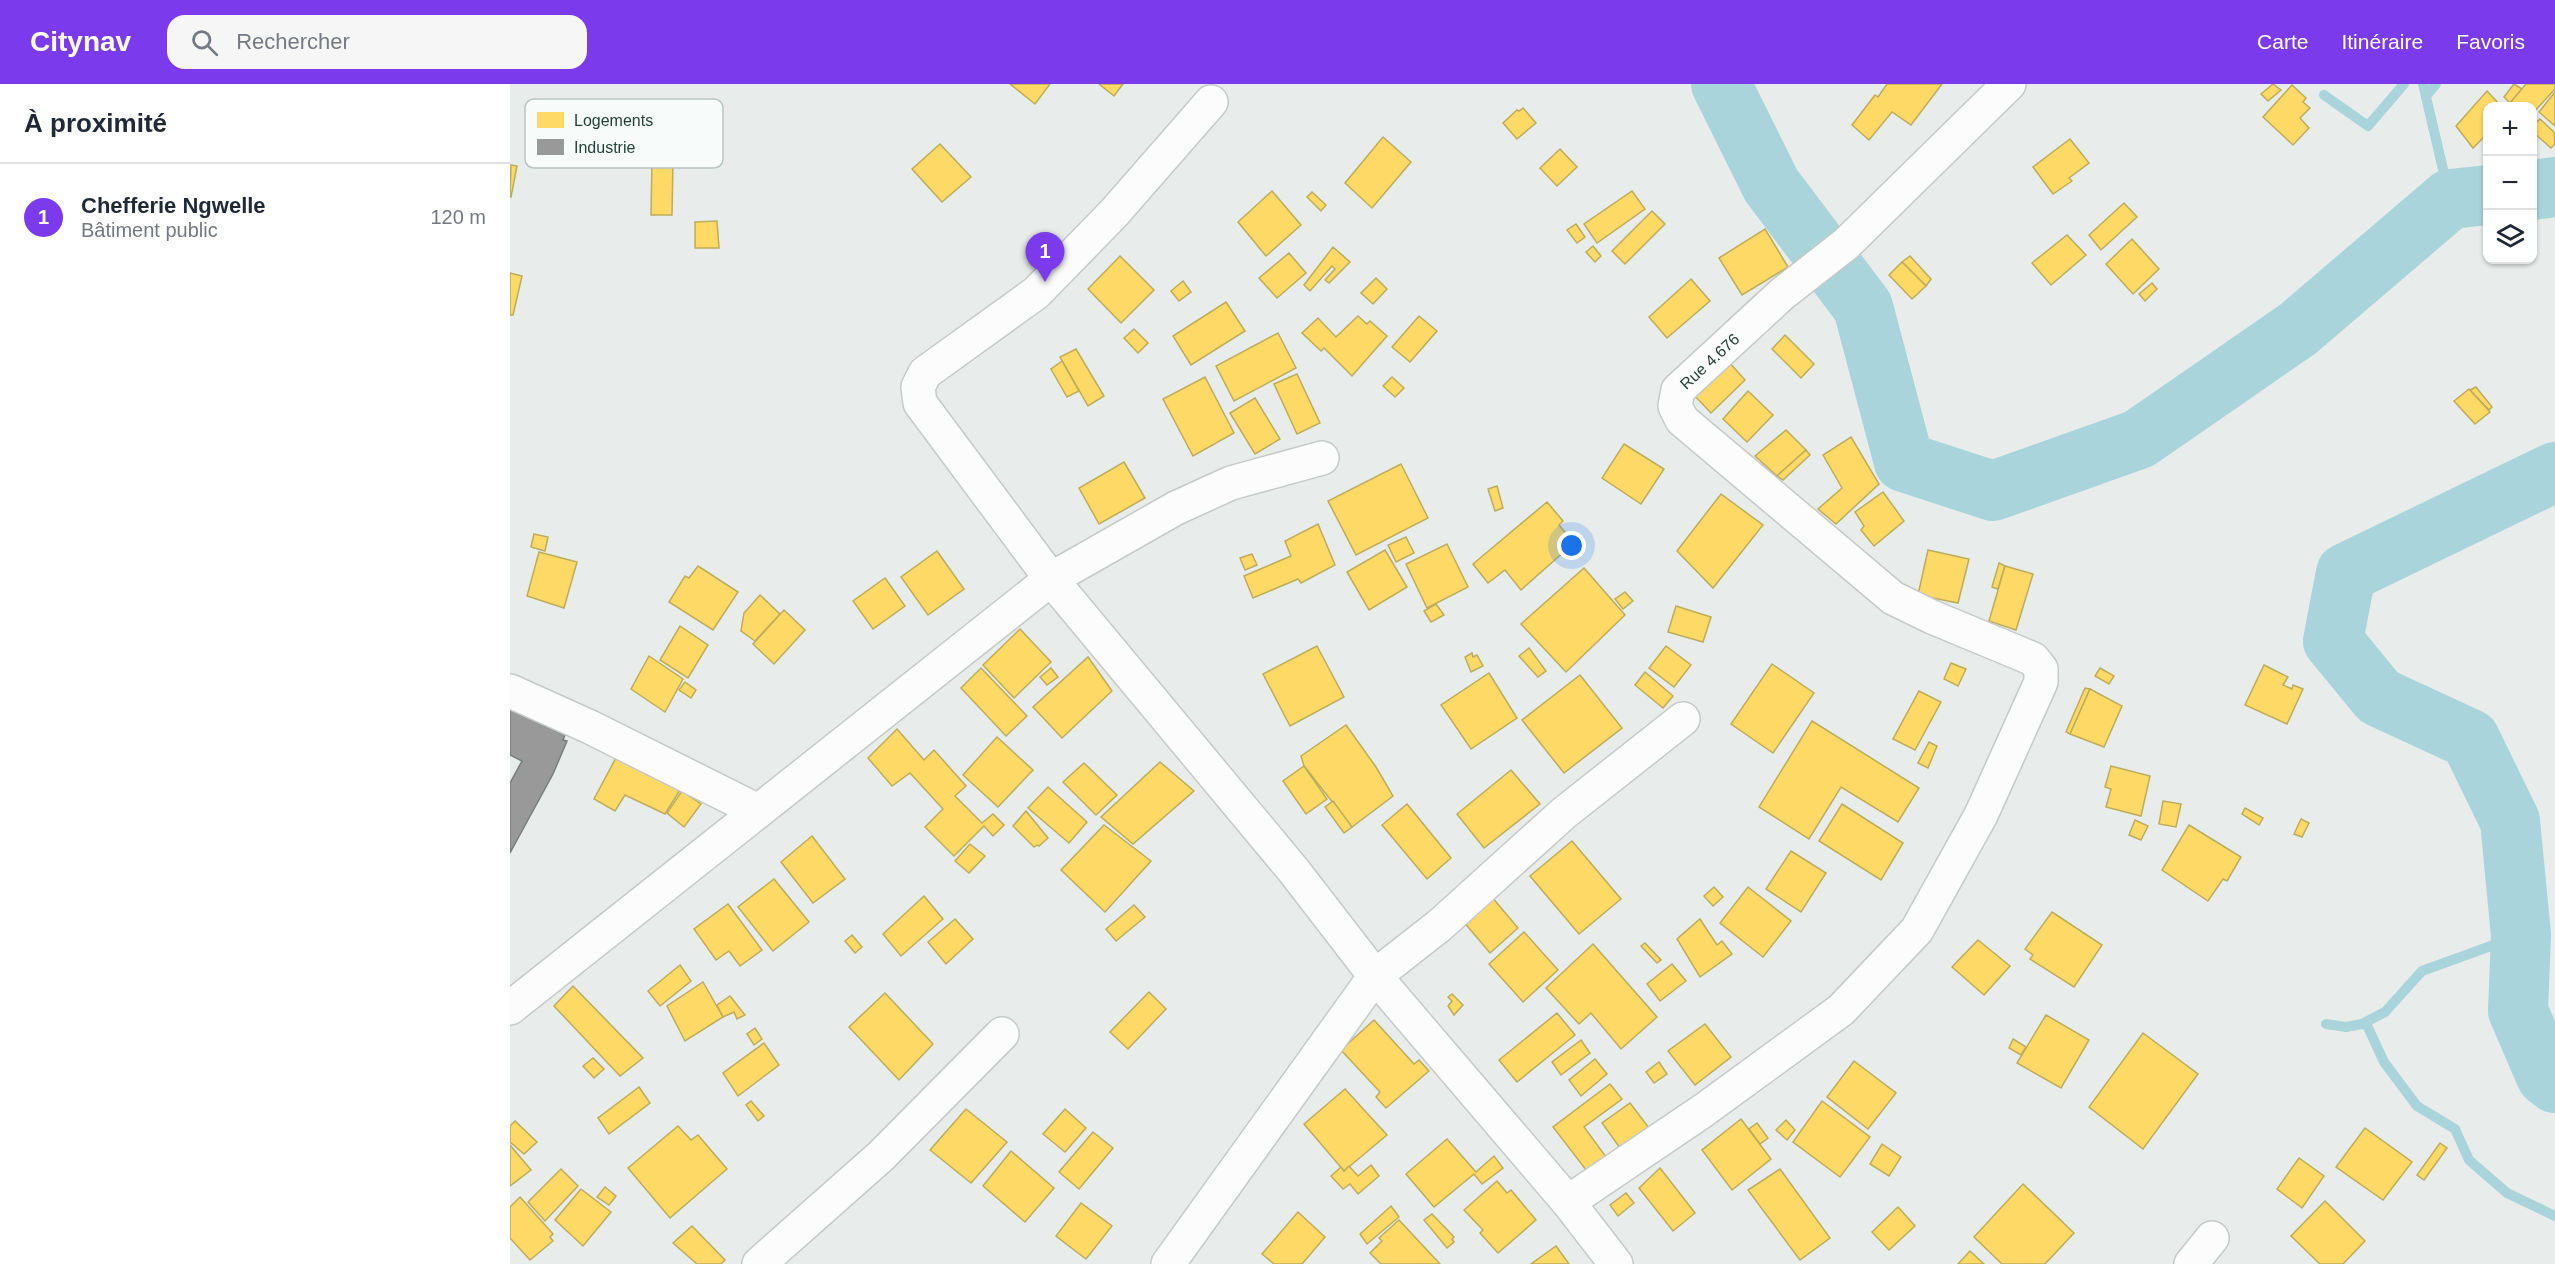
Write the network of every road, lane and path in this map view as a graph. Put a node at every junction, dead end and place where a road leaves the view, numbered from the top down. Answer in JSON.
{"nodes":[{"id":1,"x":2009,"y":84,"type":"edge"},
{"id":2,"x":1211,"y":102,"type":"dead end"},
{"id":3,"x":1322,"y":458,"type":"dead end"},
{"id":4,"x":1051,"y":579,"type":"junction"},
{"id":5,"x":510,"y":692,"type":"edge"},
{"id":6,"x":1683,"y":719,"type":"dead end"},
{"id":7,"x":758,"y":811,"type":"junction"},
{"id":8,"x":1375,"y":976,"type":"junction"},
{"id":9,"x":510,"y":1008,"type":"edge"},
{"id":10,"x":1002,"y":1034,"type":"dead end"},
{"id":11,"x":1568,"y":1202,"type":"junction"},
{"id":12,"x":2212,"y":1238,"type":"dead end"},
{"id":13,"x":759,"y":1264,"type":"edge"},
{"id":14,"x":1168,"y":1264,"type":"edge"},
{"id":15,"x":1616,"y":1264,"type":"edge"},
{"id":16,"x":2191,"y":1264,"type":"edge"}],
"edges":[{"from":1,"to":11,"type":"street","name":"Rue 4.676"},
{"from":2,"to":4,"type":"street"},
{"from":3,"to":4,"type":"street"},
{"from":4,"to":7,"type":"street"},
{"from":4,"to":8,"type":"street"},
{"from":5,"to":7,"type":"street"},
{"from":6,"to":8,"type":"street"},
{"from":7,"to":9,"type":"street"},
{"from":8,"to":11,"type":"street"},
{"from":8,"to":14,"type":"street"},
{"from":10,"to":13,"type":"street"},
{"from":11,"to":15,"type":"street"},
{"from":12,"to":16,"type":"street"}]}
